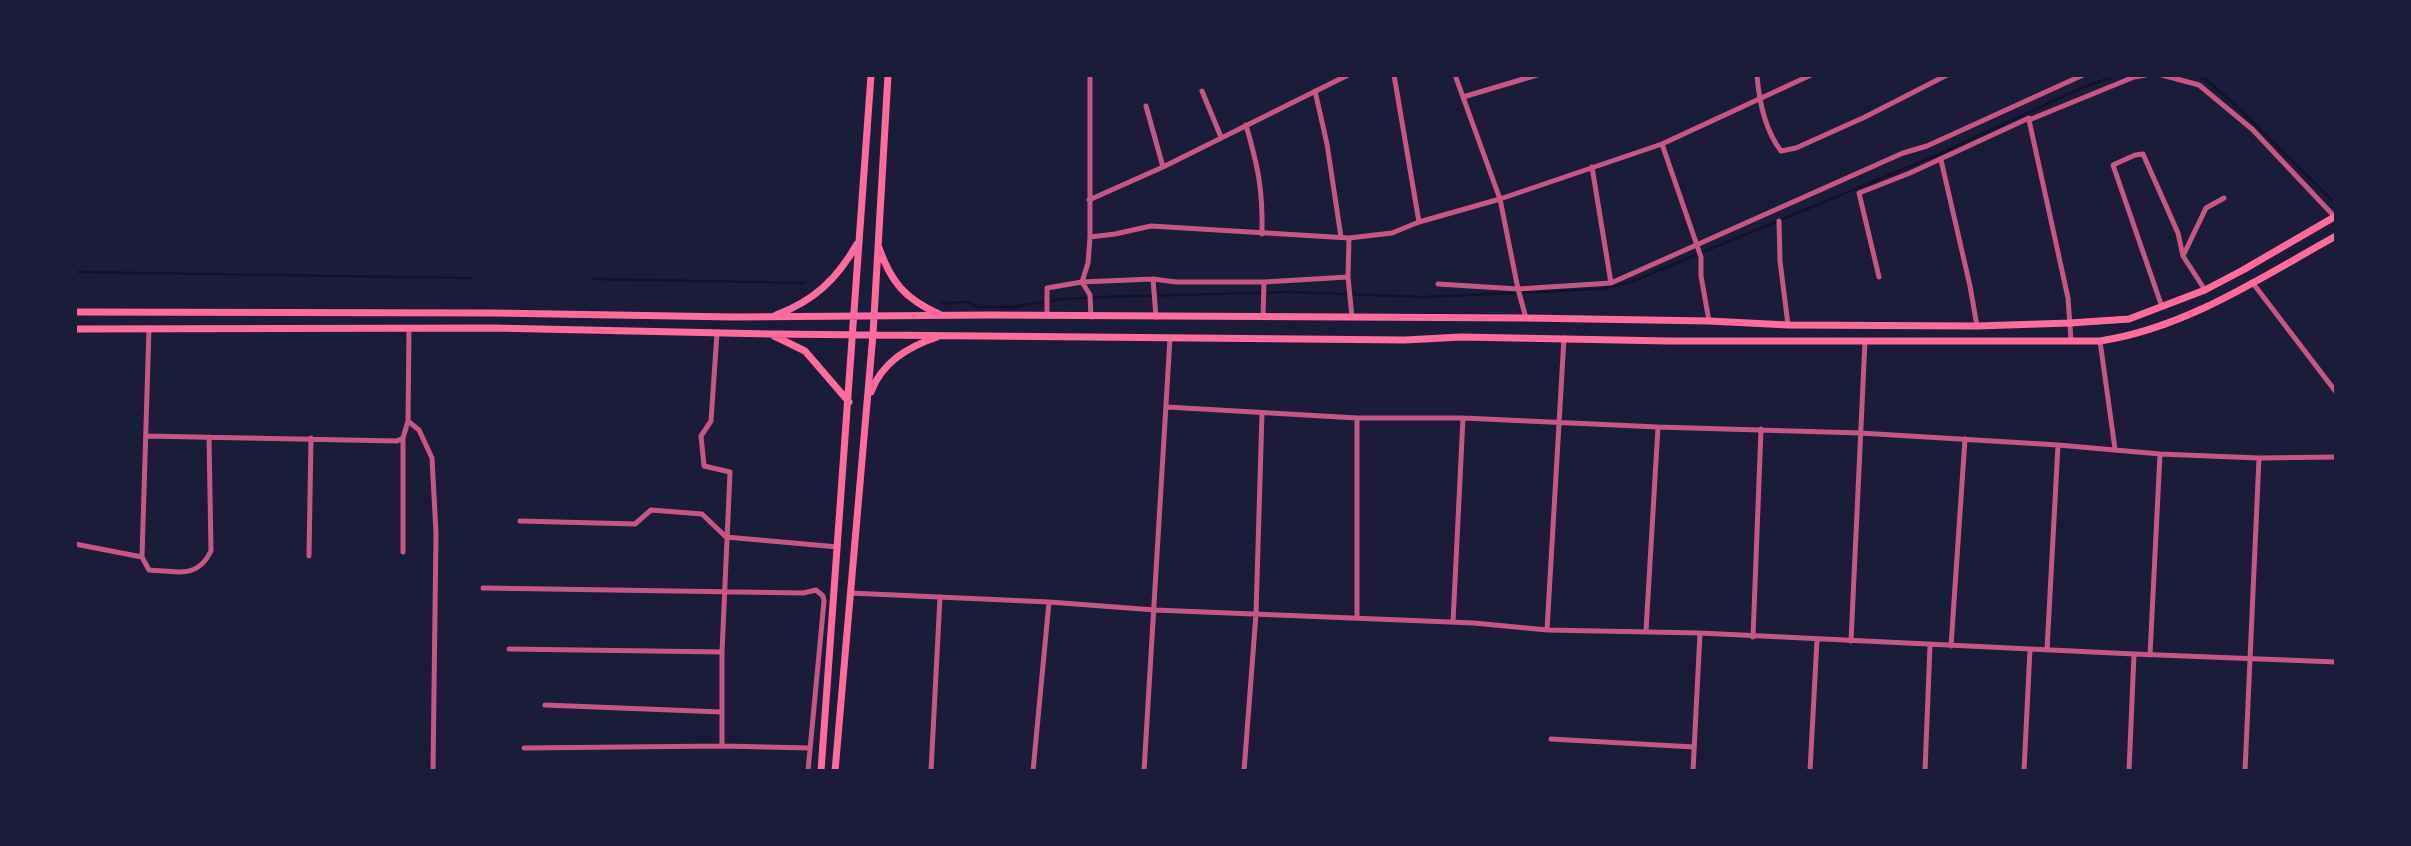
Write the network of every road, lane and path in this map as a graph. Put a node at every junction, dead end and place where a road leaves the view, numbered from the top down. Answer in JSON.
{"nodes":[{"id":1,"x":871,"y":75,"type":"edge"},
{"id":2,"x":888,"y":75,"type":"edge"},
{"id":3,"x":1090,"y":75,"type":"edge"},
{"id":4,"x":1348,"y":75,"type":"edge"},
{"id":5,"x":1394,"y":75,"type":"edge"},
{"id":6,"x":1455,"y":75,"type":"edge"},
{"id":7,"x":1537,"y":75,"type":"edge"},
{"id":8,"x":1757,"y":75,"type":"edge"},
{"id":9,"x":1811,"y":75,"type":"edge"},
{"id":10,"x":1947,"y":75,"type":"edge"},
{"id":11,"x":2083,"y":75,"type":"edge"},
{"id":12,"x":2147,"y":75,"type":"edge"},
{"id":13,"x":2162,"y":75,"type":"edge"},
{"id":14,"x":1315,"y":91,"type":"junction"},
{"id":15,"x":1202,"y":92,"type":"dead end"},
{"id":16,"x":1463,"y":97,"type":"junction"},
{"id":17,"x":1759,"y":101,"type":"junction"},
{"id":18,"x":1146,"y":106,"type":"dead end"},
{"id":19,"x":2029,"y":120,"type":"junction"},
{"id":20,"x":1246,"y":125,"type":"junction"},
{"id":21,"x":1221,"y":137,"type":"junction"},
{"id":22,"x":1662,"y":144,"type":"junction"},
{"id":23,"x":1941,"y":160,"type":"junction"},
{"id":24,"x":1163,"y":167,"type":"junction"},
{"id":25,"x":1592,"y":167,"type":"junction"},
{"id":26,"x":2224,"y":198,"type":"dead end"},
{"id":27,"x":1500,"y":199,"type":"junction"},
{"id":28,"x":1089,"y":200,"type":"junction"},
{"id":29,"x":2335,"y":216,"type":"edge"},
{"id":30,"x":1779,"y":221,"type":"dead end"},
{"id":31,"x":1419,"y":222,"type":"junction"},
{"id":32,"x":1262,"y":234,"type":"junction"},
{"id":33,"x":2336,"y":236,"type":"edge"},
{"id":34,"x":1090,"y":237,"type":"junction"},
{"id":35,"x":1341,"y":237,"type":"junction"},
{"id":36,"x":1349,"y":238,"type":"junction"},
{"id":37,"x":859,"y":240,"type":"junction"},
{"id":38,"x":877,"y":243,"type":"junction"},
{"id":39,"x":1695,"y":245,"type":"junction"},
{"id":40,"x":2183,"y":256,"type":"junction"},
{"id":41,"x":1348,"y":277,"type":"junction"},
{"id":42,"x":1878,"y":277,"type":"dead end"},
{"id":43,"x":1153,"y":279,"type":"junction"},
{"id":44,"x":1082,"y":282,"type":"junction"},
{"id":45,"x":1264,"y":282,"type":"junction"},
{"id":46,"x":2252,"y":282,"type":"junction"},
{"id":47,"x":1438,"y":284,"type":"dead end"},
{"id":48,"x":1611,"y":284,"type":"junction"},
{"id":49,"x":2204,"y":290,"type":"junction"},
{"id":50,"x":1519,"y":292,"type":"junction"},
{"id":51,"x":2162,"y":307,"type":"junction"},
{"id":52,"x":75,"y":312,"type":"edge"},
{"id":53,"x":238,"y":312,"type":"junction"},
{"id":54,"x":289,"y":313,"type":"junction"},
{"id":55,"x":942,"y":315,"type":"junction"},
{"id":56,"x":854,"y":316,"type":"junction"},
{"id":57,"x":873,"y":316,"type":"junction"},
{"id":58,"x":1047,"y":316,"type":"junction"},
{"id":59,"x":770,"y":317,"type":"junction"},
{"id":60,"x":1091,"y":317,"type":"junction"},
{"id":61,"x":1156,"y":317,"type":"junction"},
{"id":62,"x":1264,"y":317,"type":"junction"},
{"id":63,"x":1352,"y":317,"type":"junction"},
{"id":64,"x":1526,"y":318,"type":"junction"},
{"id":65,"x":1709,"y":321,"type":"junction"},
{"id":66,"x":2070,"y":323,"type":"junction"},
{"id":67,"x":1788,"y":325,"type":"junction"},
{"id":68,"x":1977,"y":326,"type":"junction"},
{"id":69,"x":149,"y":328,"type":"junction"},
{"id":70,"x":237,"y":328,"type":"junction"},
{"id":71,"x":288,"y":328,"type":"junction"},
{"id":72,"x":75,"y":329,"type":"edge"},
{"id":73,"x":409,"y":329,"type":"junction"},
{"id":74,"x":717,"y":333,"type":"junction"},
{"id":75,"x":770,"y":334,"type":"junction"},
{"id":76,"x":853,"y":334,"type":"junction"},
{"id":77,"x":873,"y":334,"type":"junction"},
{"id":78,"x":943,"y":335,"type":"junction"},
{"id":79,"x":1170,"y":338,"type":"junction"},
{"id":80,"x":1564,"y":338,"type":"junction"},
{"id":81,"x":2071,"y":340,"type":"junction"},
{"id":82,"x":1866,"y":341,"type":"junction"},
{"id":83,"x":2100,"y":341,"type":"junction"},
{"id":84,"x":2336,"y":392,"type":"edge"},
{"id":85,"x":849,"y":402,"type":"junction"},
{"id":86,"x":867,"y":402,"type":"junction"},
{"id":87,"x":1167,"y":407,"type":"junction"},
{"id":88,"x":1262,"y":413,"type":"junction"},
{"id":89,"x":1357,"y":418,"type":"junction"},
{"id":90,"x":1463,"y":418,"type":"junction"},
{"id":91,"x":408,"y":421,"type":"junction"},
{"id":92,"x":1560,"y":423,"type":"junction"},
{"id":93,"x":1658,"y":427,"type":"junction"},
{"id":94,"x":1761,"y":429,"type":"junction"},
{"id":95,"x":1860,"y":433,"type":"junction"},
{"id":96,"x":146,"y":436,"type":"junction"},
{"id":97,"x":209,"y":437,"type":"junction"},
{"id":98,"x":311,"y":438,"type":"junction"},
{"id":99,"x":403,"y":438,"type":"junction"},
{"id":100,"x":1965,"y":439,"type":"junction"},
{"id":101,"x":2058,"y":445,"type":"junction"},
{"id":102,"x":2115,"y":449,"type":"junction"},
{"id":103,"x":2160,"y":454,"type":"junction"},
{"id":104,"x":2336,"y":457,"type":"edge"},
{"id":105,"x":2259,"y":458,"type":"junction"},
{"id":106,"x":520,"y":521,"type":"dead end"},
{"id":107,"x":726,"y":537,"type":"junction"},
{"id":108,"x":75,"y":544,"type":"edge"},
{"id":109,"x":838,"y":547,"type":"junction"},
{"id":110,"x":403,"y":552,"type":"dead end"},
{"id":111,"x":309,"y":555,"type":"dead end"},
{"id":112,"x":142,"y":557,"type":"junction"},
{"id":113,"x":483,"y":588,"type":"dead end"},
{"id":114,"x":725,"y":592,"type":"junction"},
{"id":115,"x":850,"y":593,"type":"junction"},
{"id":116,"x":940,"y":597,"type":"junction"},
{"id":117,"x":1049,"y":601,"type":"junction"},
{"id":118,"x":1155,"y":610,"type":"junction"},
{"id":119,"x":1256,"y":614,"type":"junction"},
{"id":120,"x":1357,"y":618,"type":"junction"},
{"id":121,"x":1453,"y":622,"type":"junction"},
{"id":122,"x":1547,"y":630,"type":"junction"},
{"id":123,"x":1646,"y":631,"type":"junction"},
{"id":124,"x":1700,"y":633,"type":"junction"},
{"id":125,"x":1753,"y":637,"type":"junction"},
{"id":126,"x":1817,"y":640,"type":"junction"},
{"id":127,"x":1851,"y":641,"type":"junction"},
{"id":128,"x":1930,"y":645,"type":"junction"},
{"id":129,"x":1951,"y":646,"type":"junction"},
{"id":130,"x":509,"y":649,"type":"dead end"},
{"id":131,"x":2030,"y":649,"type":"junction"},
{"id":132,"x":2047,"y":650,"type":"junction"},
{"id":133,"x":722,"y":652,"type":"junction"},
{"id":134,"x":2134,"y":654,"type":"junction"},
{"id":135,"x":2150,"y":655,"type":"junction"},
{"id":136,"x":2250,"y":659,"type":"junction"},
{"id":137,"x":2336,"y":662,"type":"edge"},
{"id":138,"x":545,"y":705,"type":"dead end"},
{"id":139,"x":721,"y":712,"type":"junction"},
{"id":140,"x":1551,"y":739,"type":"dead end"},
{"id":141,"x":722,"y":746,"type":"junction"},
{"id":142,"x":1694,"y":747,"type":"junction"},
{"id":143,"x":524,"y":748,"type":"dead end"},
{"id":144,"x":810,"y":748,"type":"junction"},
{"id":145,"x":433,"y":771,"type":"edge"},
{"id":146,"x":808,"y":771,"type":"edge"},
{"id":147,"x":821,"y":771,"type":"edge"},
{"id":148,"x":835,"y":771,"type":"edge"},
{"id":149,"x":931,"y":771,"type":"edge"},
{"id":150,"x":1033,"y":771,"type":"edge"},
{"id":151,"x":1144,"y":771,"type":"edge"},
{"id":152,"x":1244,"y":771,"type":"edge"},
{"id":153,"x":1693,"y":771,"type":"edge"},
{"id":154,"x":1810,"y":771,"type":"edge"},
{"id":155,"x":1925,"y":771,"type":"edge"},
{"id":156,"x":2024,"y":771,"type":"edge"},
{"id":157,"x":2129,"y":771,"type":"edge"},
{"id":158,"x":2245,"y":771,"type":"edge"}],
"edges":[{"from":1,"to":37,"type":"main road"},
{"from":2,"to":38,"type":"main road"},
{"from":3,"to":28,"type":"street"},
{"from":4,"to":14,"type":"street"},
{"from":5,"to":31,"type":"street"},
{"from":6,"to":16,"type":"street"},
{"from":7,"to":16,"type":"street"},
{"from":8,"to":17,"type":"street"},
{"from":9,"to":17,"type":"street"},
{"from":10,"to":17,"type":"street"},
{"from":11,"to":39,"type":"street"},
{"from":12,"to":19,"type":"street"},
{"from":13,"to":29,"type":"street"},
{"from":14,"to":20,"type":"street"},
{"from":14,"to":35,"type":"street"},
{"from":15,"to":21,"type":"street"},
{"from":16,"to":27,"type":"street"},
{"from":17,"to":22,"type":"street"},
{"from":18,"to":24,"type":"street"},
{"from":19,"to":23,"type":"street"},
{"from":19,"to":66,"type":"street"},
{"from":20,"to":21,"type":"street"},
{"from":20,"to":32,"type":"street"},
{"from":21,"to":24,"type":"street"},
{"from":22,"to":25,"type":"street"},
{"from":22,"to":39,"type":"street"},
{"from":23,"to":42,"type":"street"},
{"from":23,"to":68,"type":"street"},
{"from":24,"to":28,"type":"street"},
{"from":25,"to":27,"type":"street"},
{"from":25,"to":48,"type":"street"},
{"from":26,"to":40,"type":"street"},
{"from":27,"to":31,"type":"street"},
{"from":27,"to":50,"type":"street"},
{"from":28,"to":34,"type":"street"},
{"from":29,"to":49,"type":"main road"},
{"from":30,"to":67,"type":"street"},
{"from":31,"to":36,"type":"street"},
{"from":32,"to":34,"type":"street"},
{"from":32,"to":35,"type":"street"},
{"from":33,"to":46,"type":"main road"},
{"from":34,"to":44,"type":"street"},
{"from":35,"to":36,"type":"street"},
{"from":36,"to":41,"type":"street"},
{"from":37,"to":56,"type":"main road"},
{"from":37,"to":59,"type":"main road"},
{"from":38,"to":55,"type":"main road"},
{"from":38,"to":57,"type":"main road"},
{"from":39,"to":48,"type":"street"},
{"from":39,"to":65,"type":"street"},
{"from":40,"to":49,"type":"street"},
{"from":40,"to":51,"type":"street"},
{"from":41,"to":45,"type":"street"},
{"from":41,"to":63,"type":"street"},
{"from":43,"to":44,"type":"street"},
{"from":43,"to":45,"type":"street"},
{"from":43,"to":61,"type":"street"},
{"from":44,"to":58,"type":"street"},
{"from":44,"to":60,"type":"street"},
{"from":45,"to":62,"type":"street"},
{"from":46,"to":83,"type":"main road"},
{"from":46,"to":84,"type":"street"},
{"from":47,"to":50,"type":"street"},
{"from":48,"to":50,"type":"street"},
{"from":49,"to":51,"type":"main road"},
{"from":50,"to":64,"type":"street"},
{"from":51,"to":66,"type":"main road"},
{"from":52,"to":53,"type":"main road"},
{"from":53,"to":54,"type":"main road"},
{"from":53,"to":70,"type":"main road"},
{"from":54,"to":59,"type":"main road"},
{"from":54,"to":71,"type":"main road"},
{"from":55,"to":57,"type":"main road"},
{"from":55,"to":58,"type":"main road"},
{"from":56,"to":57,"type":"main road"},
{"from":56,"to":59,"type":"main road"},
{"from":56,"to":76,"type":"main road"},
{"from":57,"to":77,"type":"main road"},
{"from":58,"to":60,"type":"main road"},
{"from":60,"to":61,"type":"main road"},
{"from":61,"to":62,"type":"main road"},
{"from":62,"to":63,"type":"main road"},
{"from":63,"to":64,"type":"main road"},
{"from":64,"to":65,"type":"main road"},
{"from":65,"to":67,"type":"main road"},
{"from":66,"to":68,"type":"main road"},
{"from":66,"to":81,"type":"street"},
{"from":67,"to":68,"type":"main road"},
{"from":69,"to":70,"type":"main road"},
{"from":69,"to":72,"type":"main road"},
{"from":69,"to":96,"type":"street"},
{"from":70,"to":71,"type":"main road"},
{"from":71,"to":73,"type":"main road"},
{"from":73,"to":74,"type":"main road"},
{"from":73,"to":91,"type":"street"},
{"from":74,"to":75,"type":"main road"},
{"from":74,"to":107,"type":"street"},
{"from":75,"to":76,"type":"main road"},
{"from":75,"to":85,"type":"main road"},
{"from":76,"to":77,"type":"main road"},
{"from":76,"to":85,"type":"main road"},
{"from":77,"to":78,"type":"main road"},
{"from":77,"to":86,"type":"main road"},
{"from":78,"to":79,"type":"main road"},
{"from":78,"to":86,"type":"main road"},
{"from":79,"to":80,"type":"main road"},
{"from":79,"to":87,"type":"street"},
{"from":80,"to":82,"type":"main road"},
{"from":80,"to":92,"type":"street"},
{"from":81,"to":82,"type":"main road"},
{"from":81,"to":83,"type":"main road"},
{"from":82,"to":95,"type":"street"},
{"from":83,"to":102,"type":"street"},
{"from":85,"to":109,"type":"main road"},
{"from":86,"to":115,"type":"main road"},
{"from":87,"to":88,"type":"street"},
{"from":87,"to":118,"type":"street"},
{"from":88,"to":89,"type":"street"},
{"from":88,"to":119,"type":"street"},
{"from":89,"to":90,"type":"street"},
{"from":89,"to":120,"type":"street"},
{"from":90,"to":92,"type":"street"},
{"from":90,"to":121,"type":"street"},
{"from":91,"to":99,"type":"street"},
{"from":91,"to":145,"type":"street"},
{"from":92,"to":93,"type":"street"},
{"from":92,"to":122,"type":"street"},
{"from":93,"to":94,"type":"street"},
{"from":93,"to":123,"type":"street"},
{"from":94,"to":95,"type":"street"},
{"from":94,"to":125,"type":"street"},
{"from":95,"to":100,"type":"street"},
{"from":95,"to":127,"type":"street"},
{"from":96,"to":97,"type":"street"},
{"from":96,"to":112,"type":"street"},
{"from":97,"to":98,"type":"street"},
{"from":97,"to":112,"type":"street"},
{"from":98,"to":99,"type":"street"},
{"from":98,"to":111,"type":"street"},
{"from":99,"to":110,"type":"street"},
{"from":100,"to":101,"type":"street"},
{"from":100,"to":129,"type":"street"},
{"from":101,"to":102,"type":"street"},
{"from":101,"to":132,"type":"street"},
{"from":102,"to":103,"type":"street"},
{"from":103,"to":105,"type":"street"},
{"from":103,"to":135,"type":"street"},
{"from":104,"to":105,"type":"street"},
{"from":105,"to":136,"type":"street"},
{"from":106,"to":107,"type":"street"},
{"from":107,"to":109,"type":"street"},
{"from":107,"to":114,"type":"street"},
{"from":108,"to":112,"type":"street"},
{"from":109,"to":147,"type":"main road"},
{"from":113,"to":114,"type":"street"},
{"from":114,"to":133,"type":"street"},
{"from":114,"to":144,"type":"street"},
{"from":115,"to":116,"type":"street"},
{"from":115,"to":148,"type":"main road"},
{"from":116,"to":117,"type":"street"},
{"from":116,"to":149,"type":"street"},
{"from":117,"to":118,"type":"street"},
{"from":117,"to":150,"type":"street"},
{"from":118,"to":119,"type":"street"},
{"from":118,"to":151,"type":"street"},
{"from":119,"to":120,"type":"street"},
{"from":119,"to":152,"type":"street"},
{"from":120,"to":121,"type":"street"},
{"from":121,"to":122,"type":"street"},
{"from":122,"to":123,"type":"street"},
{"from":123,"to":124,"type":"street"},
{"from":124,"to":125,"type":"street"},
{"from":124,"to":142,"type":"street"},
{"from":125,"to":126,"type":"street"},
{"from":126,"to":127,"type":"street"},
{"from":126,"to":154,"type":"street"},
{"from":127,"to":128,"type":"street"},
{"from":128,"to":129,"type":"street"},
{"from":128,"to":155,"type":"street"},
{"from":129,"to":131,"type":"street"},
{"from":130,"to":133,"type":"street"},
{"from":131,"to":132,"type":"street"},
{"from":131,"to":156,"type":"street"},
{"from":132,"to":134,"type":"street"},
{"from":133,"to":139,"type":"street"},
{"from":134,"to":135,"type":"street"},
{"from":134,"to":157,"type":"street"},
{"from":135,"to":136,"type":"street"},
{"from":136,"to":137,"type":"street"},
{"from":136,"to":158,"type":"street"},
{"from":138,"to":139,"type":"street"},
{"from":139,"to":141,"type":"street"},
{"from":140,"to":142,"type":"street"},
{"from":141,"to":143,"type":"street"},
{"from":141,"to":144,"type":"street"},
{"from":142,"to":153,"type":"street"},
{"from":144,"to":146,"type":"street"}]}
